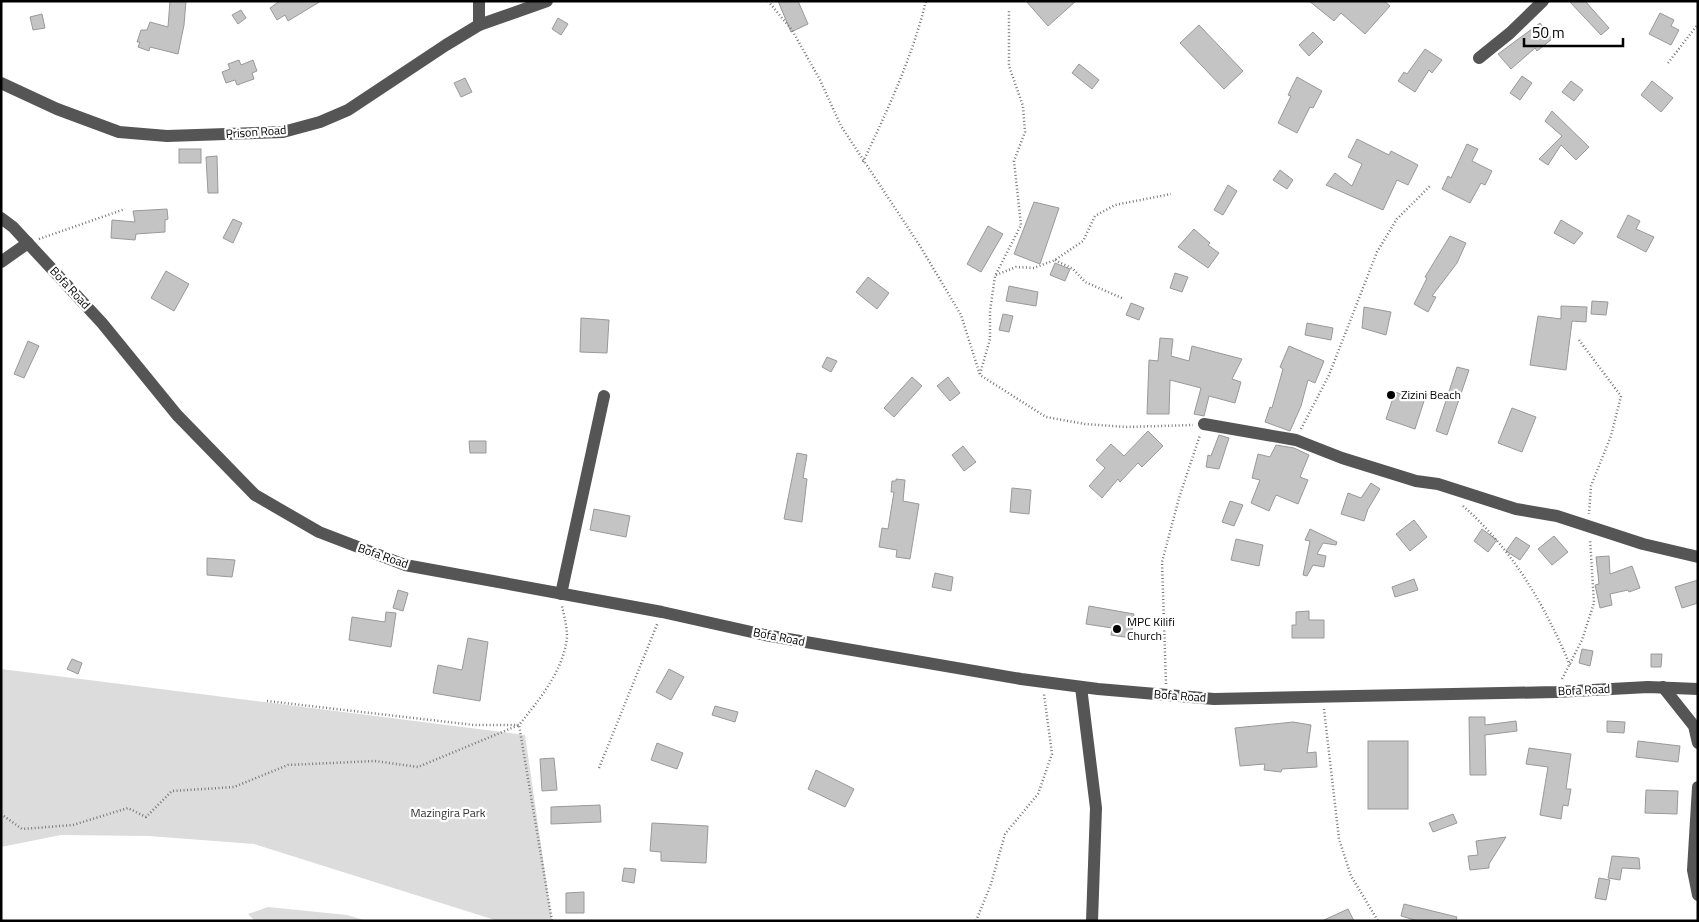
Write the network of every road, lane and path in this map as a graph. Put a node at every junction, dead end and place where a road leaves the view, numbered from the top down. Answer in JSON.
{"nodes":[{"id":1,"x":480,"y":1,"type":"edge"},
{"id":2,"x":547,"y":1,"type":"edge"},
{"id":3,"x":768,"y":1,"type":"edge"},
{"id":4,"x":926,"y":1,"type":"edge"},
{"id":5,"x":1543,"y":1,"type":"edge"},
{"id":6,"x":1009,"y":11,"type":"dead end"},
{"id":7,"x":1698,"y":24,"type":"edge"},
{"id":8,"x":479,"y":26,"type":"junction"},
{"id":9,"x":1479,"y":58,"type":"dead end"},
{"id":10,"x":1668,"y":63,"type":"dead end"},
{"id":11,"x":1,"y":83,"type":"edge"},
{"id":12,"x":864,"y":162,"type":"junction"},
{"id":13,"x":1430,"y":186,"type":"dead end"},
{"id":14,"x":1171,"y":194,"type":"dead end"},
{"id":15,"x":125,"y":209,"type":"dead end"},
{"id":16,"x":1,"y":218,"type":"edge"},
{"id":17,"x":28,"y":243,"type":"junction"},
{"id":18,"x":1055,"y":260,"type":"junction"},
{"id":19,"x":1,"y":262,"type":"edge"},
{"id":20,"x":995,"y":276,"type":"junction"},
{"id":21,"x":1124,"y":300,"type":"dead end"},
{"id":22,"x":1579,"y":340,"type":"dead end"},
{"id":23,"x":980,"y":375,"type":"junction"},
{"id":24,"x":604,"y":396,"type":"dead end"},
{"id":25,"x":1204,"y":424,"type":"junction"},
{"id":26,"x":1296,"y":440,"type":"junction"},
{"id":27,"x":1458,"y":501,"type":"dead end"},
{"id":28,"x":1589,"y":528,"type":"junction"},
{"id":29,"x":1698,"y":557,"type":"edge"},
{"id":30,"x":561,"y":594,"type":"junction"},
{"id":31,"x":662,"y":612,"type":"junction"},
{"id":32,"x":1570,"y":665,"type":"junction"},
{"id":33,"x":1042,"y":682,"type":"junction"},
{"id":34,"x":1081,"y":687,"type":"junction"},
{"id":35,"x":1663,"y":687,"type":"junction"},
{"id":36,"x":1698,"y":689,"type":"edge"},
{"id":37,"x":1556,"y":692,"type":"junction"},
{"id":38,"x":1166,"y":695,"type":"junction"},
{"id":39,"x":1322,"y":697,"type":"junction"},
{"id":40,"x":267,"y":701,"type":"dead end"},
{"id":41,"x":519,"y":725,"type":"junction"},
{"id":42,"x":1698,"y":743,"type":"edge"},
{"id":43,"x":599,"y":768,"type":"dead end"},
{"id":44,"x":1698,"y":787,"type":"edge"},
{"id":45,"x":1,"y":814,"type":"edge"},
{"id":46,"x":1698,"y":895,"type":"edge"},
{"id":47,"x":552,"y":921,"type":"edge"},
{"id":48,"x":976,"y":921,"type":"edge"},
{"id":49,"x":1092,"y":921,"type":"edge"},
{"id":50,"x":1378,"y":921,"type":"edge"}],
"edges":[{"from":1,"to":8,"type":"street"},
{"from":2,"to":8,"type":"street","name":"Prison Road"},
{"from":3,"to":12,"type":"path"},
{"from":4,"to":12,"type":"path"},
{"from":5,"to":9,"type":"street"},
{"from":6,"to":20,"type":"path"},
{"from":7,"to":10,"type":"path"},
{"from":8,"to":11,"type":"street","name":"Prison Road"},
{"from":12,"to":23,"type":"path"},
{"from":13,"to":26,"type":"path"},
{"from":14,"to":18,"type":"path"},
{"from":15,"to":17,"type":"path"},
{"from":16,"to":17,"type":"street","name":"Bofa Road"},
{"from":17,"to":19,"type":"street"},
{"from":17,"to":30,"type":"street","name":"Bofa Road"},
{"from":18,"to":20,"type":"path"},
{"from":18,"to":21,"type":"path"},
{"from":20,"to":23,"type":"path"},
{"from":22,"to":28,"type":"path"},
{"from":23,"to":25,"type":"path"},
{"from":24,"to":30,"type":"street"},
{"from":25,"to":26,"type":"street"},
{"from":25,"to":38,"type":"path"},
{"from":26,"to":28,"type":"street"},
{"from":27,"to":32,"type":"path"},
{"from":28,"to":29,"type":"street"},
{"from":28,"to":32,"type":"path"},
{"from":30,"to":31,"type":"street","name":"Bofa Road"},
{"from":30,"to":41,"type":"path"},
{"from":31,"to":33,"type":"street","name":"Bofa Road"},
{"from":31,"to":43,"type":"path"},
{"from":32,"to":37,"type":"path"},
{"from":33,"to":34,"type":"street","name":"Bofa Road"},
{"from":33,"to":48,"type":"path"},
{"from":34,"to":38,"type":"street","name":"Bofa Road"},
{"from":34,"to":49,"type":"street"},
{"from":35,"to":36,"type":"street","name":"Bofa Road"},
{"from":35,"to":37,"type":"street","name":"Bofa Road"},
{"from":35,"to":42,"type":"street"},
{"from":37,"to":39,"type":"street","name":"Bofa Road"},
{"from":38,"to":39,"type":"street","name":"Bofa Road"},
{"from":39,"to":50,"type":"path"},
{"from":40,"to":41,"type":"path"},
{"from":41,"to":45,"type":"path"},
{"from":41,"to":47,"type":"path"},
{"from":44,"to":46,"type":"street"}]}
